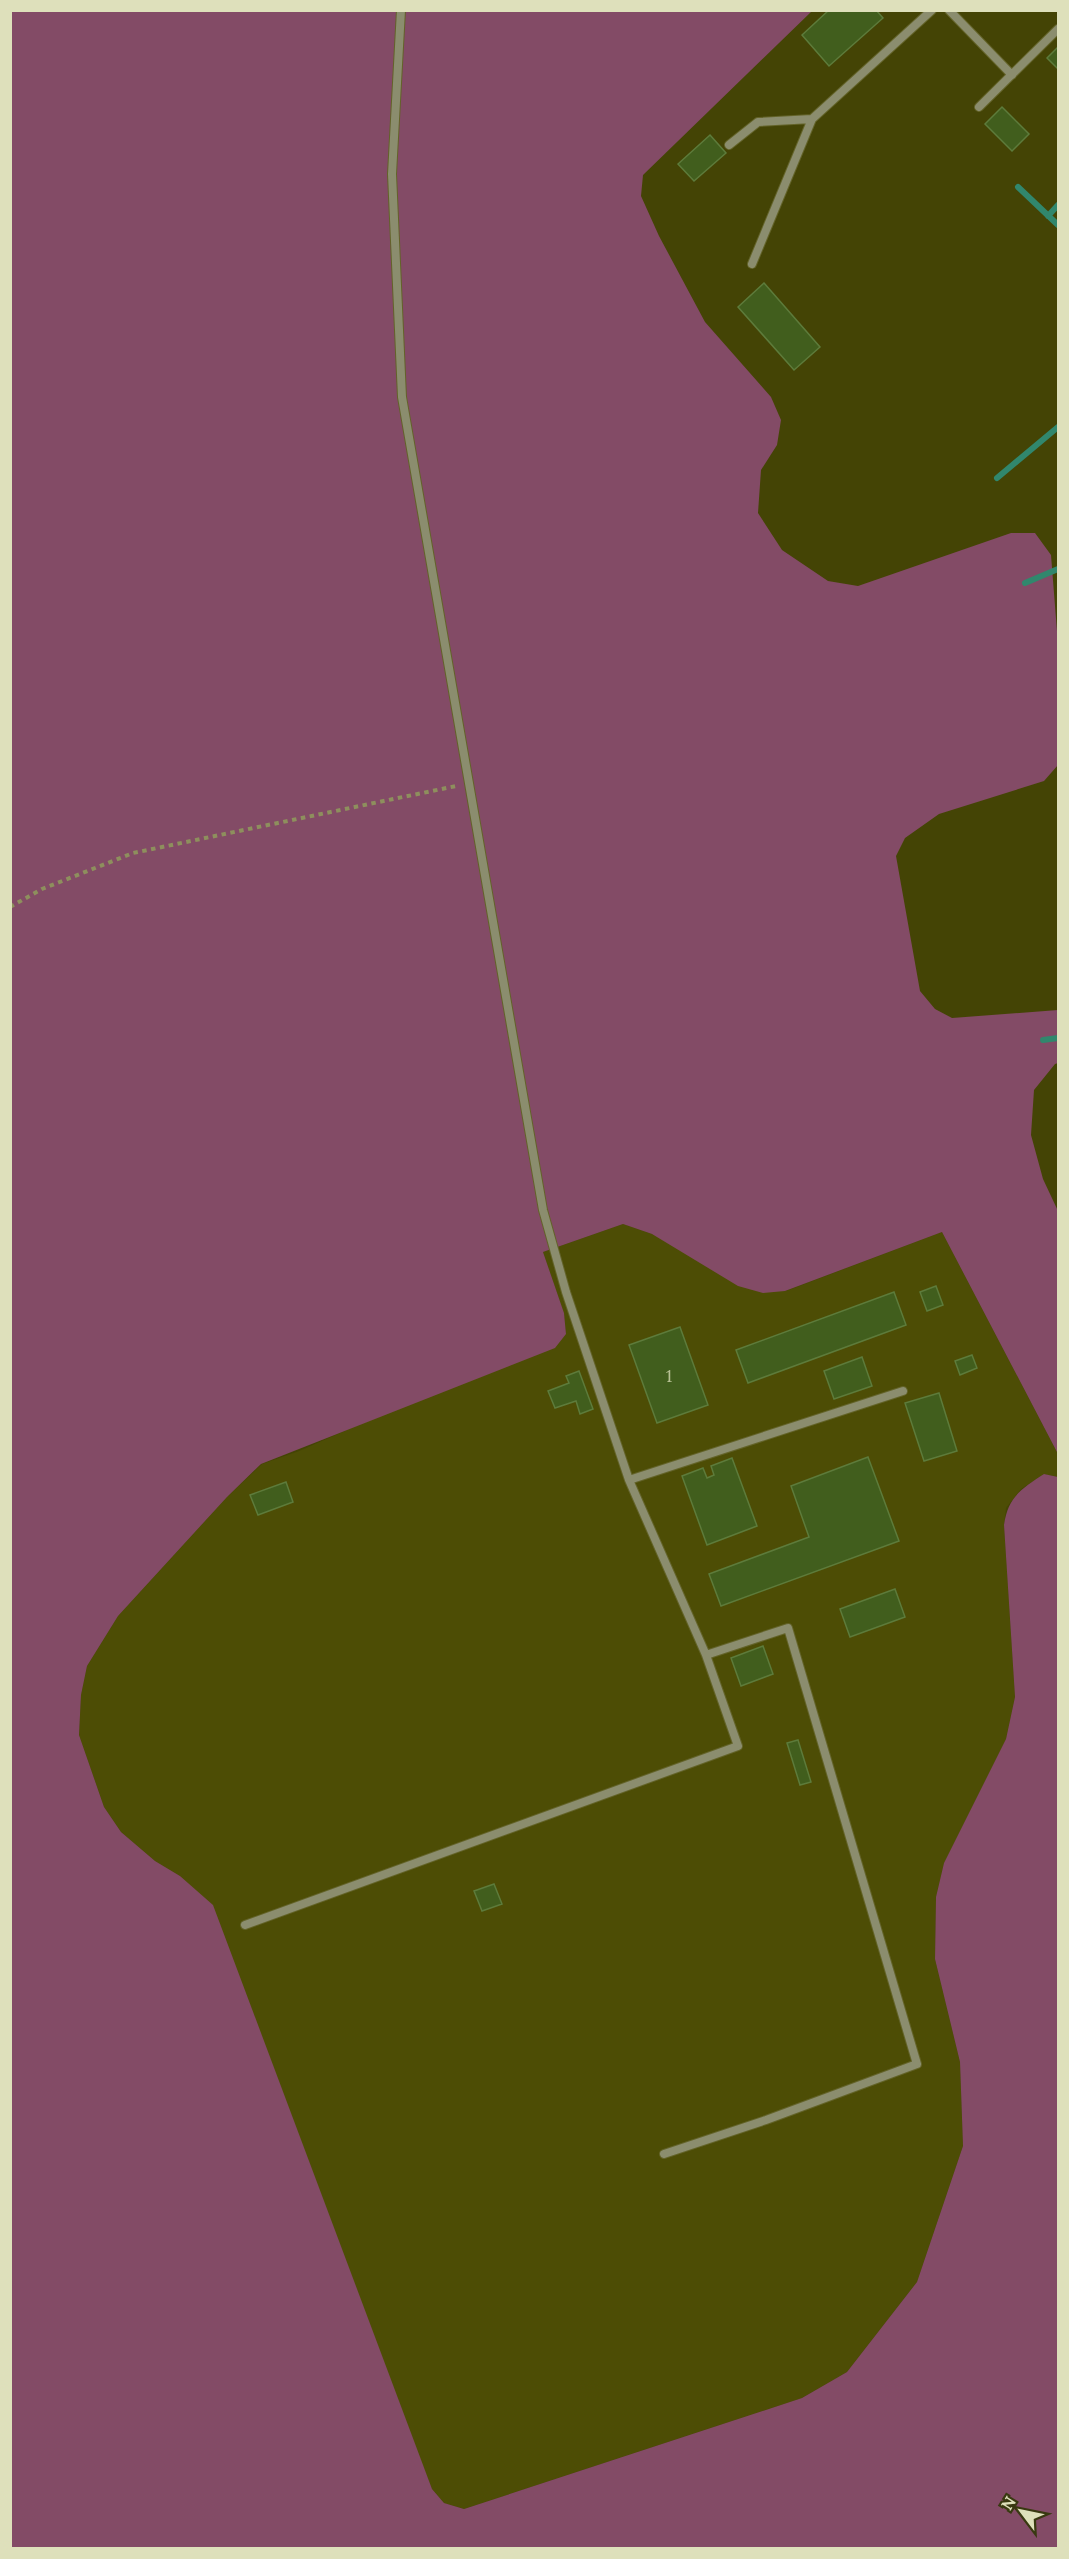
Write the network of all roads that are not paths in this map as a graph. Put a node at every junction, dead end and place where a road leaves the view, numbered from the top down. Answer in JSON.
{"nodes":[{"id":1,"x":400,"y":10,"type":"edge"},
{"id":2,"x":932,"y":10,"type":"edge"},
{"id":3,"x":949,"y":10,"type":"edge"},
{"id":4,"x":1059,"y":29,"type":"edge"},
{"id":5,"x":1012,"y":75,"type":"junction"},
{"id":6,"x":979,"y":107,"type":"dead end"},
{"id":7,"x":812,"y":119,"type":"junction"},
{"id":8,"x":729,"y":145,"type":"dead end"},
{"id":9,"x":752,"y":264,"type":"dead end"},
{"id":10,"x":903,"y":1391,"type":"dead end"},
{"id":11,"x":629,"y":1480,"type":"junction"},
{"id":12,"x":706,"y":1655,"type":"junction"},
{"id":13,"x":245,"y":1925,"type":"dead end"},
{"id":14,"x":664,"y":2154,"type":"dead end"}],
"edges":[{"from":1,"to":11,"type":"lane"},
{"from":2,"to":7,"type":"lane"},
{"from":3,"to":5,"type":"lane"},
{"from":4,"to":5,"type":"lane"},
{"from":5,"to":6,"type":"lane"},
{"from":7,"to":8,"type":"lane"},
{"from":7,"to":9,"type":"lane"},
{"from":10,"to":11,"type":"lane"},
{"from":11,"to":12,"type":"lane"},
{"from":12,"to":13,"type":"lane"},
{"from":12,"to":14,"type":"lane"}]}
